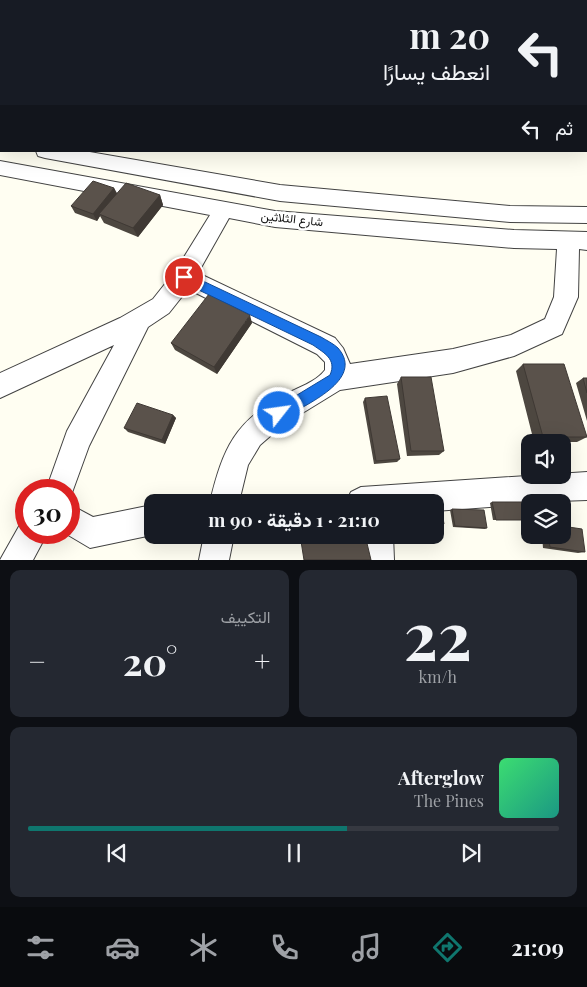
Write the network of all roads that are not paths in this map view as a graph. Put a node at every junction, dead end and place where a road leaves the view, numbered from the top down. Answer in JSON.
{"nodes":[{"id":1,"x":51,"y":152,"type":"edge"},
{"id":2,"x":0,"y":168,"type":"edge"},
{"id":3,"x":223,"y":211,"type":"junction"},
{"id":4,"x":587,"y":215,"type":"edge"},
{"id":5,"x":578,"y":241,"type":"edge"},
{"id":6,"x":184,"y":277,"type":"junction"},
{"id":7,"x":139,"y":320,"type":"junction"},
{"id":8,"x":334,"y":379,"type":"junction"},
{"id":9,"x":0,"y":386,"type":"edge"},
{"id":10,"x":64,"y":479,"type":"edge"},
{"id":11,"x":587,"y":486,"type":"edge"},
{"id":12,"x":227,"y":494,"type":"edge"},
{"id":13,"x":444,"y":497,"type":"edge"},
{"id":14,"x":144,"y":522,"type":"edge"},
{"id":15,"x":80,"y":526,"type":"edge"},
{"id":16,"x":25,"y":544,"type":"edge"},
{"id":17,"x":217,"y":544,"type":"edge"},
{"id":18,"x":378,"y":544,"type":"edge"},
{"id":19,"x":15,"y":560,"type":"edge"},
{"id":20,"x":214,"y":560,"type":"edge"},
{"id":21,"x":379,"y":560,"type":"edge"}],
"edges":[{"from":1,"to":4,"type":"street","name":"شارع الثلاثين"},
{"from":2,"to":3,"type":"street","name":"شارع الثلاثين"},
{"from":3,"to":5,"type":"street","name":"شارع الثلاثين"},
{"from":3,"to":6,"type":"street"},
{"from":5,"to":8,"type":"street"},
{"from":6,"to":7,"type":"street"},
{"from":6,"to":8,"type":"street"},
{"from":7,"to":9,"type":"street"},
{"from":7,"to":10,"type":"street"},
{"from":8,"to":12,"type":"street"},
{"from":11,"to":13,"type":"street"},
{"from":14,"to":15,"type":"street"},
{"from":16,"to":19,"type":"street"},
{"from":17,"to":20,"type":"street"},
{"from":18,"to":21,"type":"street"}]}
